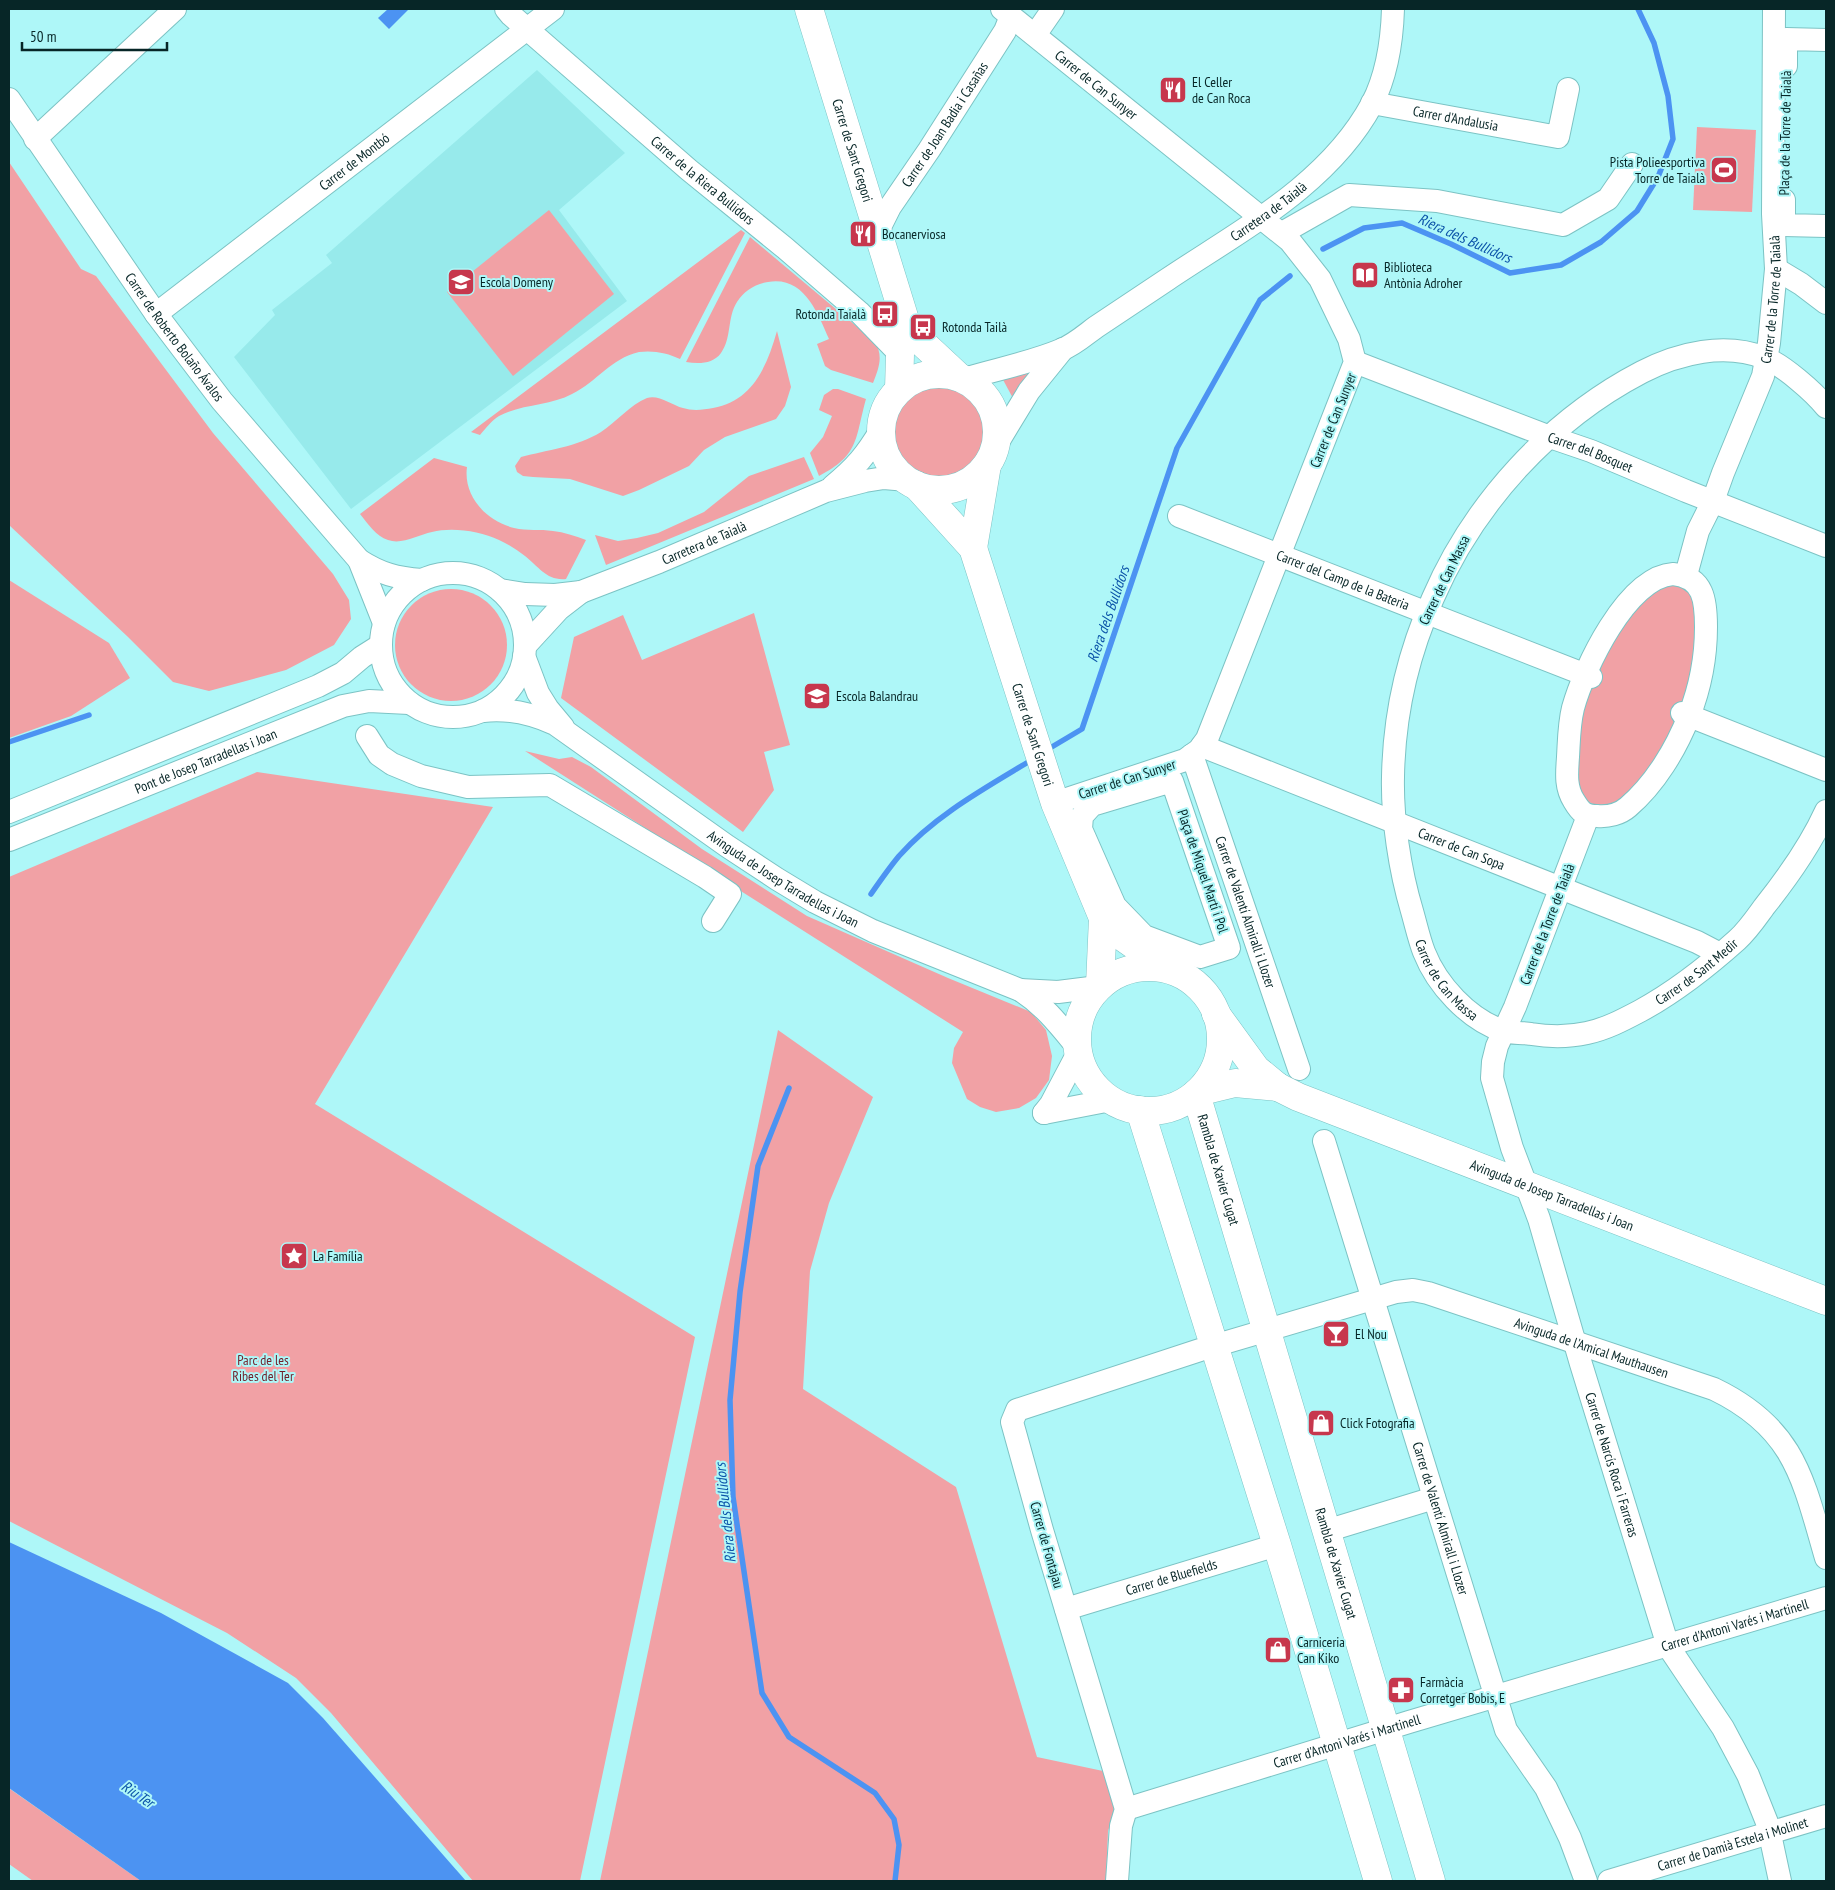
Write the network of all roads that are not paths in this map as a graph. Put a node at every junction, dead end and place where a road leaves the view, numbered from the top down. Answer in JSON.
{"nodes":[{"id":1,"x":175,"y":9,"type":"edge"},
{"id":2,"x":506,"y":9,"type":"edge"},
{"id":3,"x":552,"y":9,"type":"edge"},
{"id":4,"x":810,"y":9,"type":"edge"},
{"id":5,"x":1053,"y":9,"type":"edge"},
{"id":6,"x":1393,"y":9,"type":"edge"},
{"id":7,"x":1774,"y":9,"type":"edge"},
{"id":8,"x":1006,"y":13,"type":"edge"},
{"id":9,"x":526,"y":28,"type":"junction"},
{"id":10,"x":1035,"y":35,"type":"junction"},
{"id":11,"x":1826,"y":40,"type":"edge"},
{"id":12,"x":1568,"y":89,"type":"dead end"},
{"id":13,"x":9,"y":100,"type":"edge"},
{"id":14,"x":1372,"y":103,"type":"junction"},
{"id":15,"x":35,"y":139,"type":"junction"},
{"id":16,"x":1632,"y":164,"type":"dead end"},
{"id":17,"x":1260,"y":218,"type":"junction"},
{"id":18,"x":1826,"y":226,"type":"edge"},
{"id":19,"x":878,"y":231,"type":"junction"},
{"id":20,"x":1286,"y":237,"type":"junction"},
{"id":21,"x":1776,"y":269,"type":"junction"},
{"id":22,"x":1826,"y":303,"type":"edge"},
{"id":23,"x":156,"y":314,"type":"junction"},
{"id":24,"x":905,"y":320,"type":"junction"},
{"id":25,"x":1063,"y":349,"type":"junction"},
{"id":26,"x":900,"y":354,"type":"junction"},
{"id":27,"x":1767,"y":359,"type":"junction"},
{"id":28,"x":1355,"y":362,"type":"junction"},
{"id":29,"x":961,"y":378,"type":"junction"},
{"id":30,"x":899,"y":390,"type":"junction"},
{"id":31,"x":1826,"y":407,"type":"edge"},
{"id":32,"x":882,"y":430,"type":"junction"},
{"id":33,"x":1550,"y":437,"type":"junction"},
{"id":34,"x":991,"y":456,"type":"junction"},
{"id":35,"x":912,"y":483,"type":"junction"},
{"id":36,"x":826,"y":491,"type":"junction"},
{"id":37,"x":1714,"y":501,"type":"junction"},
{"id":38,"x":1179,"y":516,"type":"dead end"},
{"id":39,"x":1826,"y":546,"type":"edge"},
{"id":40,"x":973,"y":548,"type":"junction"},
{"id":41,"x":1279,"y":554,"type":"junction"},
{"id":42,"x":359,"y":560,"type":"junction"},
{"id":43,"x":1686,"y":575,"type":"junction"},
{"id":44,"x":422,"y":580,"type":"junction"},
{"id":45,"x":500,"y":590,"type":"junction"},
{"id":46,"x":581,"y":592,"type":"junction"},
{"id":47,"x":1427,"y":613,"type":"junction"},
{"id":48,"x":384,"y":623,"type":"junction"},
{"id":49,"x":381,"y":645,"type":"junction"},
{"id":50,"x":524,"y":651,"type":"junction"},
{"id":51,"x":1588,"y":675,"type":"junction"},
{"id":52,"x":408,"y":702,"type":"junction"},
{"id":53,"x":483,"y":711,"type":"junction"},
{"id":54,"x":1685,"y":715,"type":"junction"},
{"id":55,"x":568,"y":731,"type":"junction"},
{"id":56,"x":367,"y":736,"type":"dead end"},
{"id":57,"x":1197,"y":750,"type":"junction"},
{"id":58,"x":1826,"y":770,"type":"edge"},
{"id":59,"x":1052,"y":794,"type":"junction"},
{"id":60,"x":1826,"y":811,"type":"edge"},
{"id":61,"x":9,"y":812,"type":"edge"},
{"id":62,"x":1588,"y":816,"type":"junction"},
{"id":63,"x":1396,"y":822,"type":"junction"},
{"id":64,"x":1082,"y":829,"type":"joint"},
{"id":65,"x":9,"y":840,"type":"edge"},
{"id":66,"x":1560,"y":888,"type":"junction"},
{"id":67,"x":1103,"y":918,"type":"junction"},
{"id":68,"x":713,"y":921,"type":"dead end"},
{"id":69,"x":1720,"y":954,"type":"junction"},
{"id":70,"x":1167,"y":968,"type":"junction"},
{"id":71,"x":1099,"y":986,"type":"junction"},
{"id":72,"x":1020,"y":990,"type":"junction"},
{"id":73,"x":1216,"y":1014,"type":"junction"},
{"id":74,"x":1504,"y":1032,"type":"junction"},
{"id":75,"x":1078,"y":1050,"type":"junction"},
{"id":76,"x":1299,"y":1069,"type":"dead end"},
{"id":77,"x":1278,"y":1087,"type":"junction"},
{"id":78,"x":1197,"y":1093,"type":"junction"},
{"id":79,"x":1111,"y":1100,"type":"junction"},
{"id":80,"x":1140,"y":1110,"type":"junction"},
{"id":81,"x":1324,"y":1141,"type":"dead end"},
{"id":82,"x":1526,"y":1185,"type":"junction"},
{"id":83,"x":1372,"y":1299,"type":"junction"},
{"id":84,"x":1826,"y":1301,"type":"edge"},
{"id":85,"x":1267,"y":1331,"type":"junction"},
{"id":86,"x":1575,"y":1342,"type":"junction"},
{"id":87,"x":1214,"y":1346,"type":"junction"},
{"id":88,"x":1434,"y":1498,"type":"junction"},
{"id":89,"x":1326,"y":1531,"type":"junction"},
{"id":90,"x":1277,"y":1545,"type":"junction"},
{"id":91,"x":1826,"y":1558,"type":"edge"},
{"id":92,"x":1826,"y":1598,"type":"edge"},
{"id":93,"x":1075,"y":1606,"type":"junction"},
{"id":94,"x":1668,"y":1646,"type":"junction"},
{"id":95,"x":1495,"y":1697,"type":"junction"},
{"id":96,"x":1386,"y":1730,"type":"junction"},
{"id":97,"x":1337,"y":1745,"type":"junction"},
{"id":98,"x":1126,"y":1809,"type":"junction"},
{"id":99,"x":1826,"y":1816,"type":"edge"},
{"id":100,"x":1770,"y":1833,"type":"junction"},
{"id":101,"x":1116,"y":1881,"type":"edge"},
{"id":102,"x":1378,"y":1881,"type":"edge"},
{"id":103,"x":1431,"y":1881,"type":"edge"},
{"id":104,"x":1586,"y":1881,"type":"edge"},
{"id":105,"x":1609,"y":1881,"type":"edge"},
{"id":106,"x":1780,"y":1881,"type":"edge"}],
"edges":[{"from":1,"to":15,"type":"street"},
{"from":2,"to":9,"type":"street","name":"Carrer de la Riera Bullidors"},
{"from":3,"to":9,"type":"street","name":"Carrer de Montbó"},
{"from":4,"to":19,"type":"main road","name":"Carrer de Sant Gregori"},
{"from":5,"to":10,"type":"street"},
{"from":6,"to":14,"type":"street","name":"Carretera de Taialà"},
{"from":7,"to":21,"type":"street","name":"Carrer de la Torre de Taialà"},
{"from":8,"to":10,"type":"street","name":"Carrer de Can Sunyer"},
{"from":8,"to":19,"type":"street","name":"Carrer de Joan Badia i Casañas"},
{"from":9,"to":23,"type":"street","name":"Carrer de Montbó"},
{"from":9,"to":26,"type":"street","name":"Carrer de la Riera Bullidors"},
{"from":10,"to":17,"type":"street","name":"Carrer de Can Sunyer"},
{"from":11,"to":18,"type":"street","name":"Plaça de la Torre de Taialà"},
{"from":12,"to":14,"type":"street","name":"Carrer d'Andalusia"},
{"from":13,"to":15,"type":"street","name":"Carrer de Roberto Bolaño Ávalos"},
{"from":14,"to":17,"type":"street","name":"Carretera de Taialà"},
{"from":15,"to":23,"type":"street","name":"Carrer de Roberto Bolaño Ávalos"},
{"from":16,"to":20,"type":"street"},
{"from":17,"to":20,"type":"street","name":"Carrer de Can Sunyer"},
{"from":17,"to":25,"type":"street","name":"Carretera de Taialà"},
{"from":19,"to":24,"type":"main road","name":"Carrer de Sant Gregori"},
{"from":20,"to":28,"type":"street","name":"Carrer de Can Sunyer"},
{"from":21,"to":22,"type":"street"},
{"from":21,"to":27,"type":"street","name":"Carrer de la Torre de Taialà"},
{"from":23,"to":42,"type":"street","name":"Carrer de Roberto Bolaño Ávalos"},
{"from":24,"to":26,"type":"main road","name":"Carrer de Sant Gregori"},
{"from":24,"to":29,"type":"main road","name":"Carrer de Sant Gregori"},
{"from":25,"to":29,"type":"street","name":"Carretera de Taialà"},
{"from":25,"to":34,"type":"street","name":"Carretera de Taialà"},
{"from":26,"to":30,"type":"main road","name":"Carrer de Sant Gregori"},
{"from":27,"to":31,"type":"street","name":"Carrer de Can Massa"},
{"from":27,"to":33,"type":"street","name":"Carrer de Can Massa"},
{"from":27,"to":37,"type":"street","name":"Carrer de la Torre de Taialà"},
{"from":28,"to":33,"type":"street","name":"Carrer del Bosquet"},
{"from":28,"to":41,"type":"street","name":"Carrer de Can Sunyer"},
{"from":29,"to":30,"type":"main road"},
{"from":29,"to":34,"type":"main road"},
{"from":30,"to":32,"type":"main road"},
{"from":32,"to":35,"type":"main road"},
{"from":32,"to":36,"type":"street","name":"Carretera de Taialà"},
{"from":33,"to":37,"type":"street","name":"Carrer del Bosquet"},
{"from":33,"to":47,"type":"street","name":"Carrer de Can Massa"},
{"from":34,"to":35,"type":"main road"},
{"from":34,"to":40,"type":"main road","name":"Carrer de Sant Gregori"},
{"from":35,"to":36,"type":"street","name":"Carretera de Taialà"},
{"from":35,"to":40,"type":"main road","name":"Carrer de Sant Gregori"},
{"from":36,"to":46,"type":"street","name":"Carretera de Taialà"},
{"from":37,"to":39,"type":"street","name":"Carrer del Bosquet"},
{"from":37,"to":43,"type":"street","name":"Carrer de la Torre de Taialà"},
{"from":38,"to":41,"type":"street","name":"Carrer del Camp de la Bateria"},
{"from":40,"to":59,"type":"main road","name":"Carrer de Sant Gregori"},
{"from":41,"to":47,"type":"street","name":"Carrer del Camp de la Bateria"},
{"from":41,"to":57,"type":"street","name":"Carrer de Can Sunyer"},
{"from":42,"to":44,"type":"street","name":"Carrer de Roberto Bolaño Ávalos"},
{"from":42,"to":48,"type":"street","name":"Carrer de Roberto Bolaño Ávalos"},
{"from":43,"to":51,"type":"street"},
{"from":43,"to":54,"type":"street"},
{"from":44,"to":45,"type":"street"},
{"from":44,"to":48,"type":"street"},
{"from":45,"to":46,"type":"street","name":"Carretera de Taialà"},
{"from":45,"to":50,"type":"street"},
{"from":46,"to":50,"type":"street","name":"Carretera de Taialà"},
{"from":47,"to":51,"type":"street","name":"Carrer del Camp de la Bateria"},
{"from":47,"to":63,"type":"street","name":"Carrer de Can Massa"},
{"from":48,"to":49,"type":"street"},
{"from":49,"to":52,"type":"street"},
{"from":49,"to":61,"type":"street","name":"Pont de Josep Tarradellas i Joan"},
{"from":50,"to":53,"type":"street"},
{"from":50,"to":55,"type":"street","name":"Avinguda de Josep Tarradellas i Joan"},
{"from":51,"to":62,"type":"street"},
{"from":52,"to":53,"type":"street"},
{"from":52,"to":65,"type":"street","name":"Pont de Josep Tarradellas i Joan"},
{"from":53,"to":55,"type":"street","name":"Avinguda de Josep Tarradellas i Joan"},
{"from":54,"to":58,"type":"street"},
{"from":54,"to":62,"type":"street"},
{"from":55,"to":72,"type":"street","name":"Avinguda de Josep Tarradellas i Joan"},
{"from":56,"to":68,"type":"street"},
{"from":57,"to":59,"type":"street","name":"Carrer de Can Sunyer"},
{"from":57,"to":63,"type":"street","name":"Carrer de Can Sopa"},
{"from":57,"to":76,"type":"street","name":"Carrer de Valentí Almirall i Llozer"},
{"from":59,"to":67,"type":"main road","name":"Carrer de Sant Gregori"},
{"from":60,"to":69,"type":"street","name":"Carrer de Sant Medir"},
{"from":62,"to":66,"type":"street","name":"Carrer de la Torre de Taialà"},
{"from":63,"to":66,"type":"street","name":"Carrer de Can Sopa"},
{"from":63,"to":74,"type":"street","name":"Carrer de Can Massa"},
{"from":64,"to":64,"type":"street","name":"Plaça de Miquel Martí i Pol"},
{"from":66,"to":69,"type":"street","name":"Carrer de Can Sopa"},
{"from":66,"to":74,"type":"street","name":"Carrer de la Torre de Taialà"},
{"from":67,"to":70,"type":"main road","name":"Carrer de Sant Gregori"},
{"from":67,"to":71,"type":"main road","name":"Carrer de Sant Gregori"},
{"from":69,"to":74,"type":"street","name":"Carrer de Sant Medir"},
{"from":70,"to":71,"type":"main road"},
{"from":70,"to":73,"type":"main road"},
{"from":71,"to":72,"type":"street","name":"Avinguda de Josep Tarradellas i Joan"},
{"from":71,"to":75,"type":"main road"},
{"from":72,"to":75,"type":"street","name":"Avinguda de Josep Tarradellas i Joan"},
{"from":73,"to":77,"type":"main road","name":"Avinguda de Josep Tarradellas i Joan"},
{"from":73,"to":78,"type":"main road"},
{"from":74,"to":82,"type":"street","name":"Carrer de Narcís Roca i Farreras"},
{"from":75,"to":79,"type":"main road"},
{"from":75,"to":79,"type":"street"},
{"from":77,"to":78,"type":"main road","name":"Avinguda de Josep Tarradellas i Joan"},
{"from":77,"to":82,"type":"main road","name":"Avinguda de Josep Tarradellas i Joan"},
{"from":78,"to":80,"type":"main road"},
{"from":78,"to":85,"type":"main road","name":"Rambla de Xavier Cugat"},
{"from":79,"to":80,"type":"main road"},
{"from":80,"to":87,"type":"main road"},
{"from":81,"to":83,"type":"street","name":"Carrer de Valentí Almirall i Llozer"},
{"from":82,"to":84,"type":"main road","name":"Avinguda de Josep Tarradellas i Joan"},
{"from":82,"to":86,"type":"street","name":"Carrer de Narcís Roca i Farreras"},
{"from":83,"to":85,"type":"street","name":"Avinguda de l'Amical Mauthausen"},
{"from":83,"to":86,"type":"street","name":"Avinguda de l'Amical Mauthausen"},
{"from":83,"to":88,"type":"street","name":"Carrer de Valentí Almirall i Llozer"},
{"from":85,"to":87,"type":"street"},
{"from":85,"to":89,"type":"main road","name":"Rambla de Xavier Cugat"},
{"from":86,"to":91,"type":"street","name":"Avinguda de l'Amical Mauthausen"},
{"from":86,"to":94,"type":"street","name":"Carrer de Narcís Roca i Farreras"},
{"from":87,"to":90,"type":"main road"},
{"from":87,"to":93,"type":"street","name":"Carrer de Fontajau"},
{"from":88,"to":89,"type":"street"},
{"from":88,"to":95,"type":"street","name":"Carrer de Valentí Almirall i Llozer"},
{"from":89,"to":96,"type":"main road","name":"Rambla de Xavier Cugat"},
{"from":90,"to":93,"type":"street","name":"Carrer de Bluefields"},
{"from":90,"to":97,"type":"main road"},
{"from":92,"to":94,"type":"street","name":"Carrer d'Antoni Varés i Martinell"},
{"from":93,"to":98,"type":"street","name":"Carrer de Fontajau"},
{"from":94,"to":95,"type":"street","name":"Carrer d'Antoni Varés i Martinell"},
{"from":94,"to":100,"type":"street","name":"Carrer de Narcís Roca i Farreras"},
{"from":95,"to":96,"type":"street","name":"Carrer d'Antoni Varés i Martinell"},
{"from":95,"to":104,"type":"street","name":"Carrer de Valentí Almirall i Llozer"},
{"from":96,"to":97,"type":"street","name":"Carrer d'Antoni Varés i Martinell"},
{"from":96,"to":103,"type":"main road","name":"Rambla de Xavier Cugat"},
{"from":97,"to":98,"type":"street","name":"Carrer d'Antoni Varés i Martinell"},
{"from":97,"to":102,"type":"main road"},
{"from":98,"to":101,"type":"street","name":"Carrer de Fontajau"},
{"from":99,"to":100,"type":"street","name":"Carrer de Damià Estela i Molinet"},
{"from":100,"to":105,"type":"street","name":"Carrer de Damià Estela i Molinet"},
{"from":100,"to":106,"type":"street","name":"Carrer de Narcís Roca i Farreras"}]}
